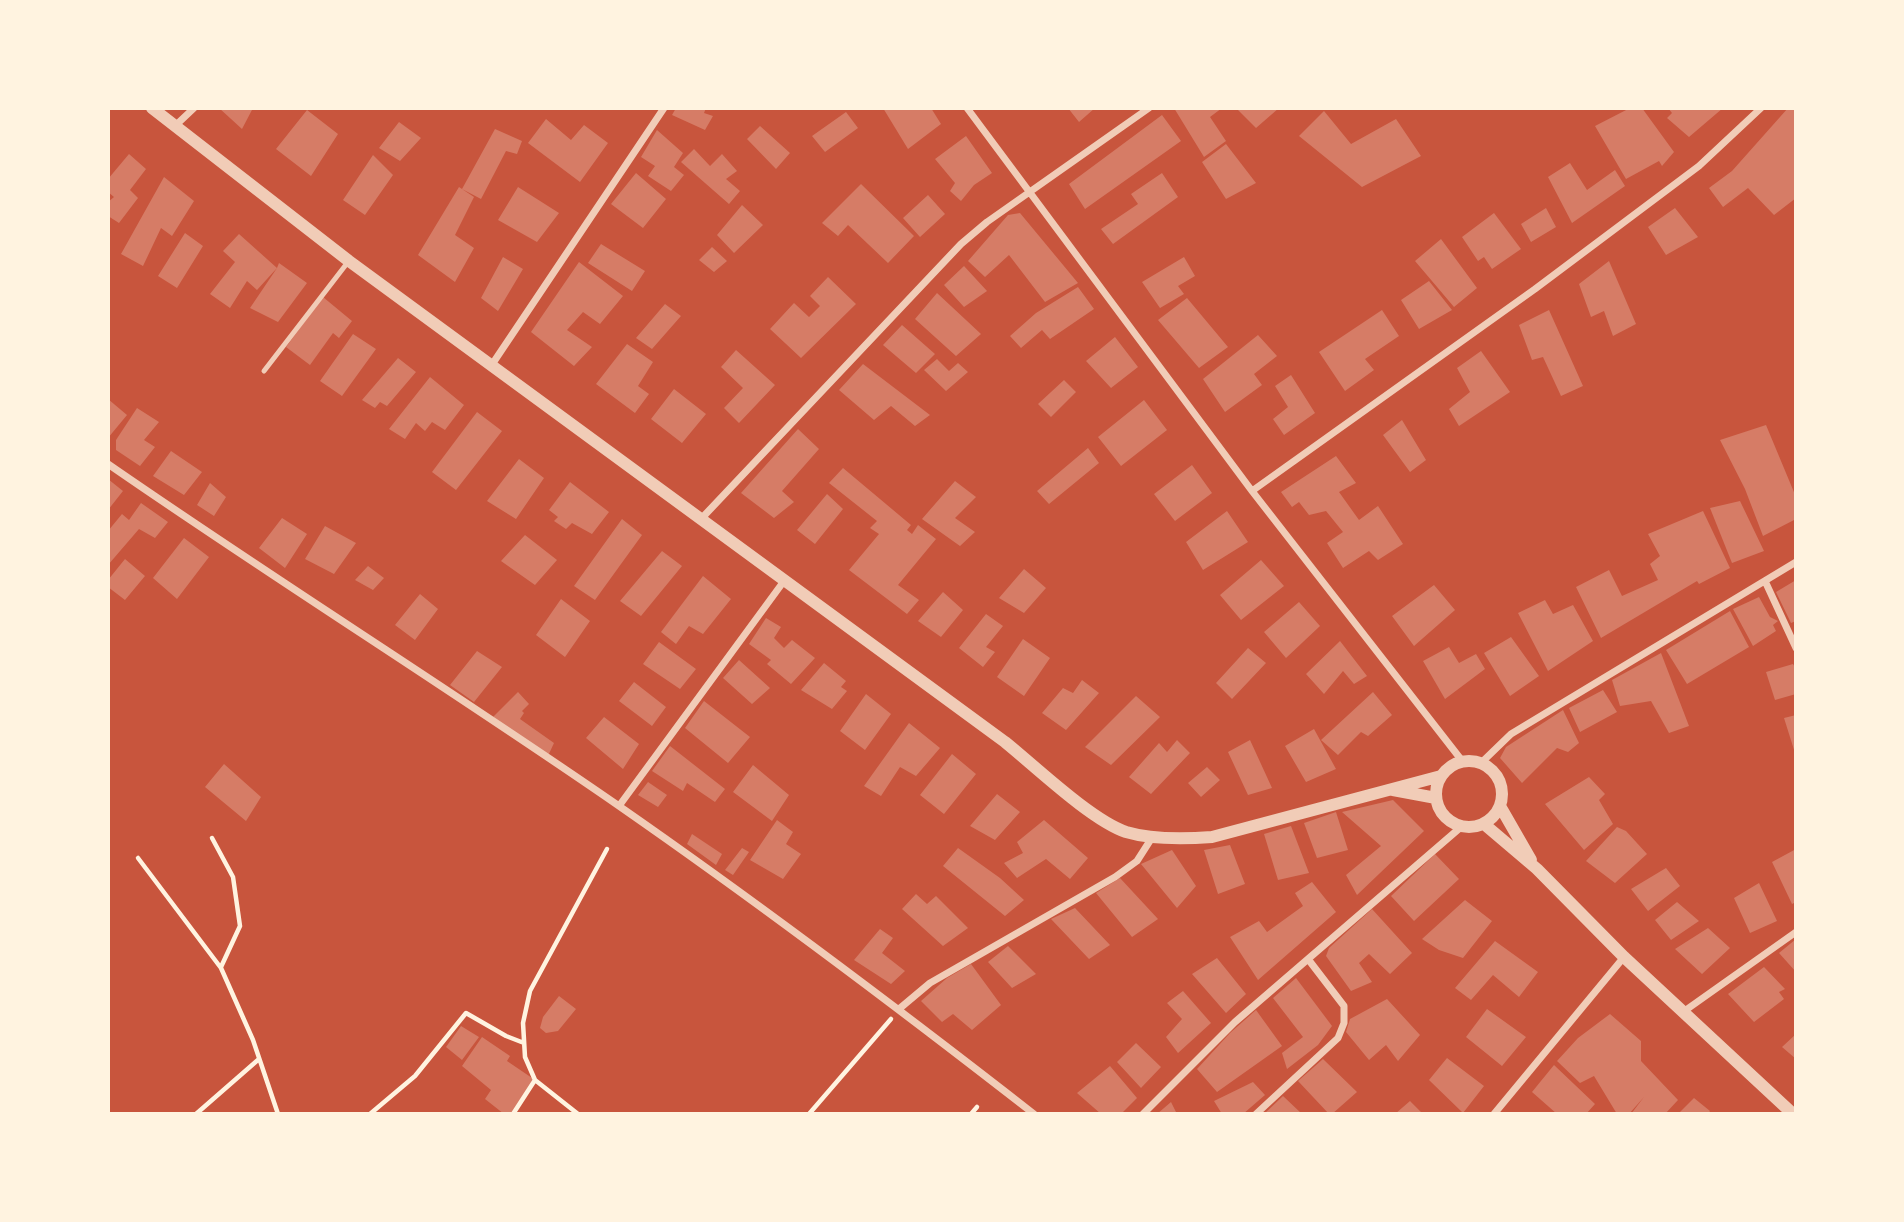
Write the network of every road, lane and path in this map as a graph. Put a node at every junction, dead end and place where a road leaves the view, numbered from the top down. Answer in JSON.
{"nodes":[{"id":1,"x":152,"y":108,"type":"edge"},
{"id":2,"x":194,"y":108,"type":"edge"},
{"id":3,"x":664,"y":108,"type":"edge"},
{"id":4,"x":967,"y":108,"type":"edge"},
{"id":5,"x":1149,"y":108,"type":"edge"},
{"id":6,"x":1761,"y":108,"type":"edge"},
{"id":7,"x":175,"y":126,"type":"junction"},
{"id":8,"x":1031,"y":193,"type":"junction"},
{"id":9,"x":349,"y":261,"type":"junction"},
{"id":10,"x":491,"y":366,"type":"junction"},
{"id":11,"x":264,"y":371,"type":"dead end"},
{"id":12,"x":108,"y":464,"type":"edge"},
{"id":13,"x":1252,"y":491,"type":"junction"},
{"id":14,"x":701,"y":519,"type":"junction"},
{"id":15,"x":1796,"y":562,"type":"edge"},
{"id":16,"x":784,"y":581,"type":"junction"},
{"id":17,"x":1765,"y":581,"type":"junction"},
{"id":18,"x":1796,"y":648,"type":"edge"},
{"id":19,"x":1462,"y":761,"type":"junction"},
{"id":20,"x":1481,"y":763,"type":"junction"},
{"id":21,"x":1441,"y":776,"type":"junction"},
{"id":22,"x":1390,"y":789,"type":"junction"},
{"id":23,"x":1436,"y":798,"type":"junction"},
{"id":24,"x":619,"y":806,"type":"junction"},
{"id":25,"x":1500,"y":806,"type":"junction"},
{"id":26,"x":1484,"y":824,"type":"junction"},
{"id":27,"x":1461,"y":827,"type":"junction"},
{"id":28,"x":1153,"y":836,"type":"junction"},
{"id":29,"x":212,"y":838,"type":"dead end"},
{"id":30,"x":607,"y":849,"type":"dead end"},
{"id":31,"x":138,"y":858,"type":"dead end"},
{"id":32,"x":1536,"y":869,"type":"junction"},
{"id":33,"x":1796,"y":932,"type":"edge"},
{"id":34,"x":1625,"y":957,"type":"junction"},
{"id":35,"x":1307,"y":959,"type":"junction"},
{"id":36,"x":221,"y":968,"type":"junction"},
{"id":37,"x":899,"y":1009,"type":"junction"},
{"id":38,"x":1683,"y":1012,"type":"junction"},
{"id":39,"x":524,"y":1043,"type":"junction"},
{"id":40,"x":259,"y":1059,"type":"junction"},
{"id":41,"x":535,"y":1080,"type":"junction"},
{"id":42,"x":977,"y":1107,"type":"dead end"},
{"id":43,"x":196,"y":1114,"type":"edge"},
{"id":44,"x":278,"y":1114,"type":"edge"},
{"id":45,"x":370,"y":1114,"type":"edge"},
{"id":46,"x":513,"y":1114,"type":"edge"},
{"id":47,"x":578,"y":1114,"type":"edge"},
{"id":48,"x":809,"y":1114,"type":"edge"},
{"id":49,"x":971,"y":1114,"type":"edge"},
{"id":50,"x":1034,"y":1114,"type":"edge"},
{"id":51,"x":1143,"y":1114,"type":"edge"},
{"id":52,"x":1256,"y":1114,"type":"edge"},
{"id":53,"x":1494,"y":1114,"type":"edge"},
{"id":54,"x":1793,"y":1114,"type":"edge"}],
"edges":[{"from":1,"to":7,"type":"street"},
{"from":2,"to":7,"type":"street"},
{"from":3,"to":10,"type":"street"},
{"from":4,"to":8,"type":"street"},
{"from":5,"to":8,"type":"street"},
{"from":6,"to":13,"type":"street"},
{"from":7,"to":9,"type":"street"},
{"from":8,"to":13,"type":"street"},
{"from":8,"to":14,"type":"street"},
{"from":9,"to":10,"type":"street"},
{"from":9,"to":11,"type":"lane"},
{"from":10,"to":14,"type":"street"},
{"from":12,"to":24,"type":"street"},
{"from":13,"to":19,"type":"street"},
{"from":14,"to":16,"type":"street"},
{"from":15,"to":17,"type":"street"},
{"from":16,"to":24,"type":"street"},
{"from":16,"to":28,"type":"street"},
{"from":17,"to":18,"type":"street"},
{"from":17,"to":20,"type":"street"},
{"from":19,"to":20,"type":"street"},
{"from":19,"to":21,"type":"street"},
{"from":20,"to":25,"type":"street"},
{"from":21,"to":22,"type":"street"},
{"from":21,"to":23,"type":"street"},
{"from":22,"to":23,"type":"street"},
{"from":22,"to":28,"type":"street"},
{"from":23,"to":27,"type":"street"},
{"from":24,"to":37,"type":"street"},
{"from":25,"to":26,"type":"street"},
{"from":25,"to":32,"type":"street"},
{"from":26,"to":27,"type":"street"},
{"from":26,"to":32,"type":"street"},
{"from":27,"to":35,"type":"street"},
{"from":28,"to":37,"type":"street"},
{"from":29,"to":36,"type":"path"},
{"from":30,"to":39,"type":"path"},
{"from":31,"to":36,"type":"path"},
{"from":32,"to":34,"type":"street"},
{"from":33,"to":38,"type":"street"},
{"from":34,"to":38,"type":"street"},
{"from":34,"to":53,"type":"street"},
{"from":35,"to":51,"type":"street"},
{"from":35,"to":52,"type":"street"},
{"from":36,"to":40,"type":"path"},
{"from":37,"to":48,"type":"path"},
{"from":37,"to":50,"type":"street"},
{"from":38,"to":54,"type":"street"},
{"from":39,"to":41,"type":"path"},
{"from":39,"to":45,"type":"path"},
{"from":40,"to":43,"type":"path"},
{"from":40,"to":44,"type":"path"},
{"from":41,"to":46,"type":"path"},
{"from":41,"to":47,"type":"path"},
{"from":42,"to":49,"type":"path"}]}
